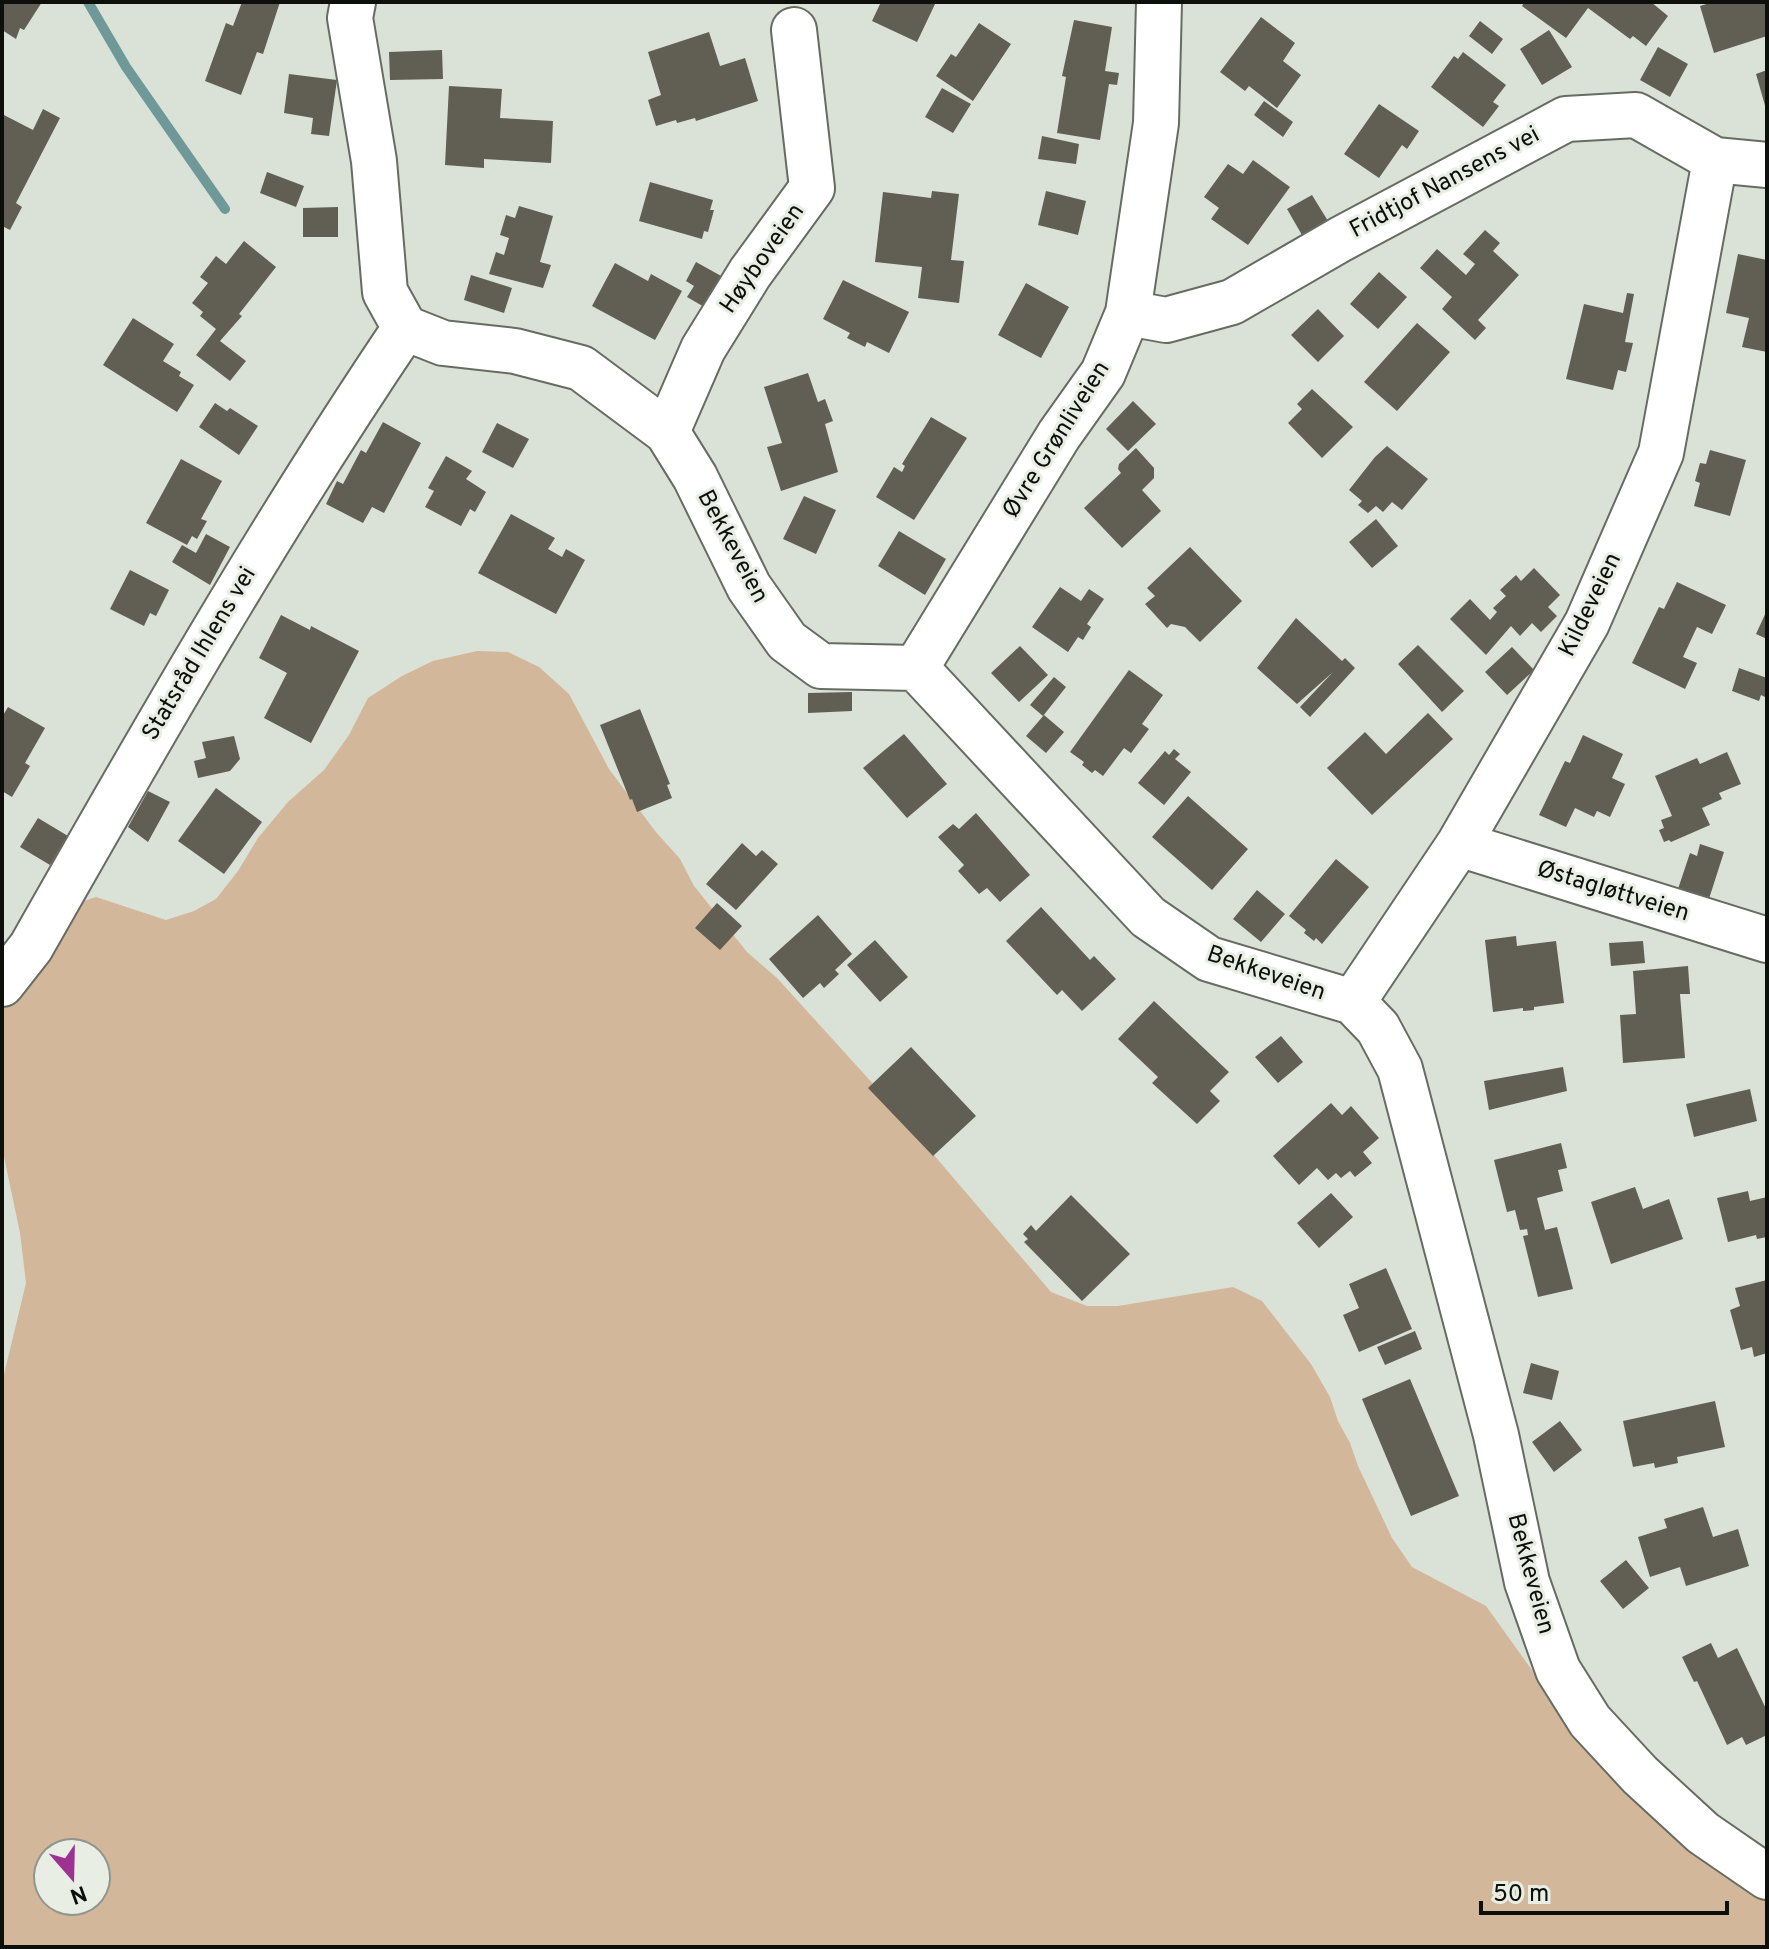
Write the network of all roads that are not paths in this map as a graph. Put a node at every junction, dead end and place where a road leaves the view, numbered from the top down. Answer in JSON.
{"nodes":[{"id":1,"x":353,"y":2,"type":"edge"},
{"id":2,"x":1159,"y":2,"type":"edge"},
{"id":3,"x":794,"y":30,"type":"dead end"},
{"id":4,"x":1715,"y":160,"type":"junction"},
{"id":5,"x":1767,"y":165,"type":"edge"},
{"id":6,"x":1128,"y":313,"type":"junction"},
{"id":7,"x":405,"y":328,"type":"junction"},
{"id":8,"x":667,"y":432,"type":"junction"},
{"id":9,"x":916,"y":668,"type":"junction"},
{"id":10,"x":1459,"y":844,"type":"junction"},
{"id":11,"x":1767,"y":940,"type":"edge"},
{"id":12,"x":2,"y":984,"type":"edge"},
{"id":13,"x":1353,"y":1002,"type":"junction"},
{"id":14,"x":1767,"y":1877,"type":"edge"}],
"edges":[{"from":1,"to":7,"type":"street"},
{"from":2,"to":6,"type":"street","name":"Øvre Grønliveien"},
{"from":3,"to":8,"type":"street","name":"Høyboveien"},
{"from":4,"to":5,"type":"street","name":"Fridtjof Nansens vei"},
{"from":4,"to":6,"type":"street","name":"Fridtjof Nansens vei"},
{"from":4,"to":10,"type":"street","name":"Kildeveien"},
{"from":6,"to":9,"type":"street","name":"Øvre Grønliveien"},
{"from":7,"to":8,"type":"street","name":"Bekkeveien"},
{"from":7,"to":12,"type":"street","name":"Statsråd Ihlens vei"},
{"from":8,"to":9,"type":"street","name":"Bekkeveien"},
{"from":9,"to":13,"type":"street","name":"Bekkeveien"},
{"from":10,"to":11,"type":"street","name":"Østagløttveien"},
{"from":10,"to":13,"type":"street","name":"Kildeveien"},
{"from":13,"to":14,"type":"street","name":"Bekkeveien"}]}
